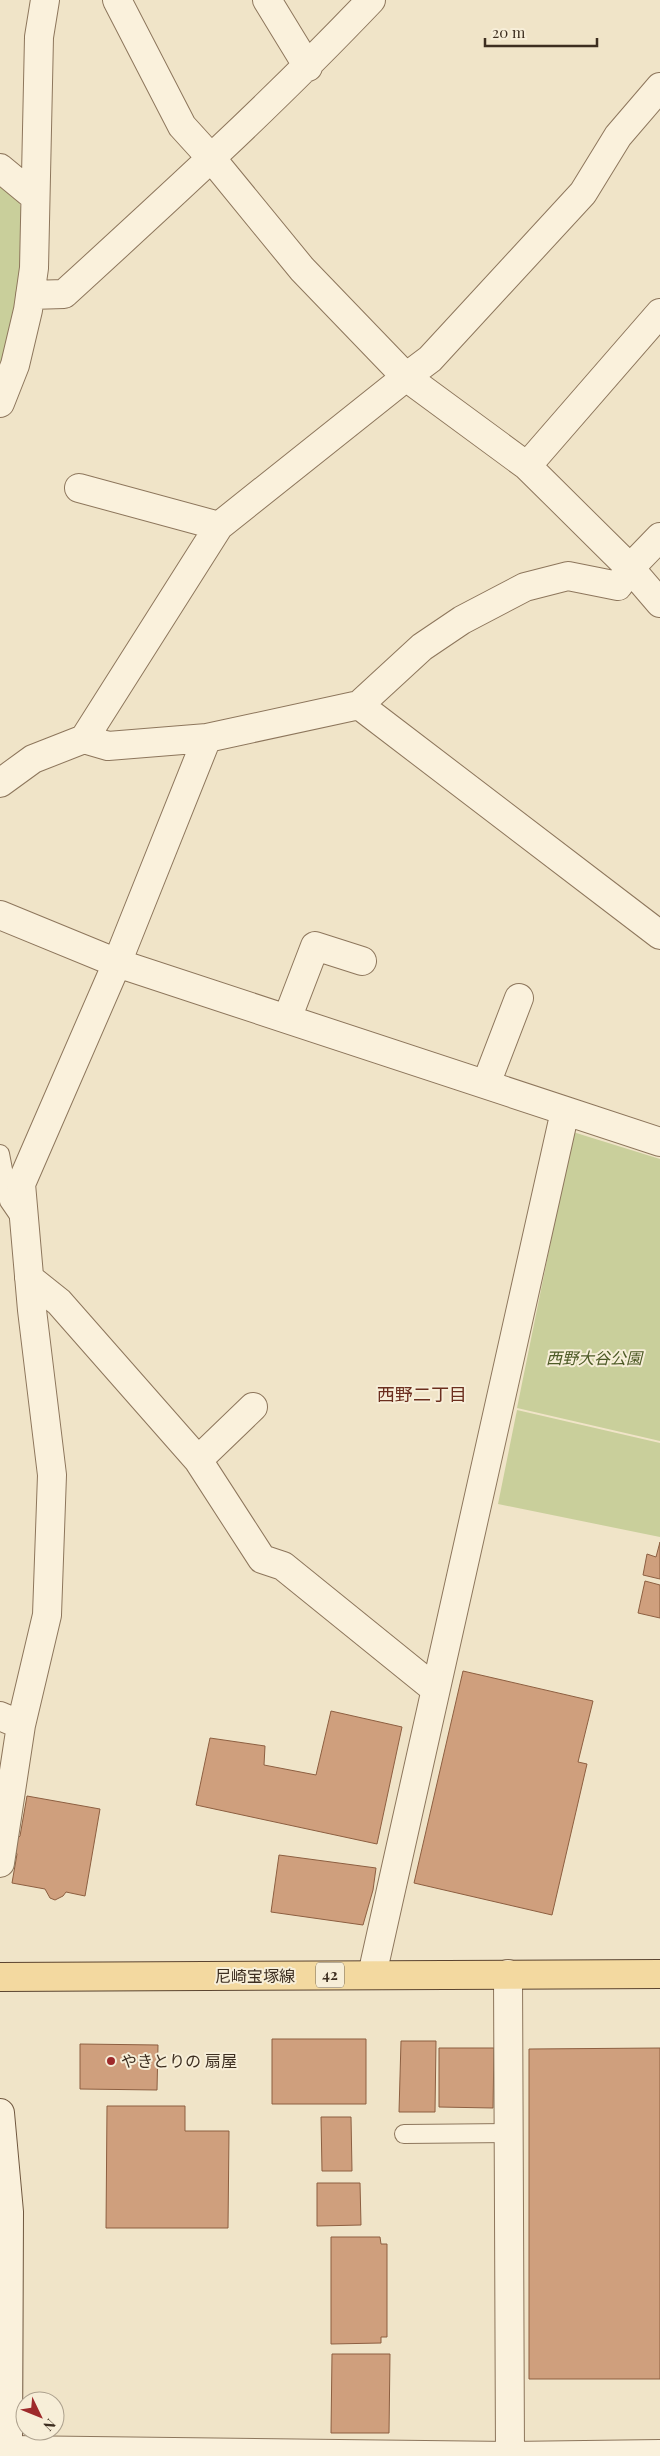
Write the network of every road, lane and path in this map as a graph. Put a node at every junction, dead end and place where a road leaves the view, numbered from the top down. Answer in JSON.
{"nodes":[{"id":1,"x":45,"y":0,"type":"edge"},
{"id":2,"x":117,"y":0,"type":"edge"},
{"id":3,"x":267,"y":0,"type":"edge"},
{"id":4,"x":372,"y":0,"type":"edge"},
{"id":5,"x":308,"y":67,"type":"junction"},
{"id":6,"x":660,"y":87,"type":"edge"},
{"id":7,"x":212,"y":159,"type":"junction"},
{"id":8,"x":0,"y":168,"type":"edge"},
{"id":9,"x":36,"y":197,"type":"junction"},
{"id":10,"x":30,"y":295,"type":"junction"},
{"id":11,"x":660,"y":313,"type":"edge"},
{"id":12,"x":406,"y":377,"type":"junction"},
{"id":13,"x":0,"y":403,"type":"edge"},
{"id":14,"x":527,"y":466,"type":"junction"},
{"id":15,"x":79,"y":488,"type":"dead end"},
{"id":16,"x":219,"y":526,"type":"junction"},
{"id":17,"x":660,"y":537,"type":"edge"},
{"id":18,"x":630,"y":568,"type":"junction"},
{"id":19,"x":660,"y":603,"type":"edge"},
{"id":20,"x":359,"y":706,"type":"junction"},
{"id":21,"x":207,"y":738,"type":"junction"},
{"id":22,"x":84,"y":740,"type":"junction"},
{"id":23,"x":0,"y":783,"type":"edge"},
{"id":24,"x":0,"y":915,"type":"edge"},
{"id":25,"x":660,"y":935,"type":"edge"},
{"id":26,"x":362,"y":961,"type":"dead end"},
{"id":27,"x":118,"y":963,"type":"junction"},
{"id":28,"x":519,"y":998,"type":"dead end"},
{"id":29,"x":287,"y":1019,"type":"junction"},
{"id":30,"x":486,"y":1084,"type":"junction"},
{"id":31,"x":565,"y":1111,"type":"junction"},
{"id":32,"x":660,"y":1142,"type":"edge"},
{"id":33,"x":0,"y":1154,"type":"edge"},
{"id":34,"x":24,"y":1224,"type":"junction"},
{"id":35,"x":29,"y":1278,"type":"junction"},
{"id":36,"x":253,"y":1407,"type":"dead end"},
{"id":37,"x":198,"y":1460,"type":"junction"},
{"id":38,"x":435,"y":1689,"type":"junction"},
{"id":39,"x":10,"y":1721,"type":"edge"},
{"id":40,"x":0,"y":1863,"type":"edge"},
{"id":41,"x":508,"y":1974,"type":"junction"},
{"id":42,"x":660,"y":1974,"type":"edge"},
{"id":43,"x":372,"y":1975,"type":"junction"},
{"id":44,"x":0,"y":1977,"type":"edge"},
{"id":45,"x":0,"y":2113,"type":"edge"},
{"id":46,"x":509,"y":2133,"type":"junction"},
{"id":47,"x":404,"y":2134,"type":"dead end"},
{"id":48,"x":5,"y":2211,"type":"edge"},
{"id":49,"x":8,"y":2453,"type":"edge"},
{"id":50,"x":660,"y":2454,"type":"edge"},
{"id":51,"x":510,"y":2456,"type":"edge"}],
"edges":[{"from":1,"to":9,"type":"street"},
{"from":2,"to":7,"type":"street"},
{"from":3,"to":5,"type":"street"},
{"from":4,"to":5,"type":"street"},
{"from":5,"to":7,"type":"street"},
{"from":6,"to":12,"type":"street"},
{"from":7,"to":10,"type":"street"},
{"from":7,"to":12,"type":"street"},
{"from":8,"to":9,"type":"street"},
{"from":9,"to":10,"type":"street"},
{"from":10,"to":13,"type":"street"},
{"from":11,"to":14,"type":"street"},
{"from":12,"to":14,"type":"street"},
{"from":12,"to":16,"type":"street"},
{"from":14,"to":18,"type":"street"},
{"from":15,"to":16,"type":"street"},
{"from":16,"to":22,"type":"street"},
{"from":17,"to":18,"type":"street"},
{"from":18,"to":19,"type":"street"},
{"from":18,"to":20,"type":"street"},
{"from":20,"to":21,"type":"street"},
{"from":20,"to":25,"type":"street"},
{"from":21,"to":22,"type":"street"},
{"from":21,"to":27,"type":"street"},
{"from":22,"to":23,"type":"street"},
{"from":24,"to":27,"type":"street"},
{"from":26,"to":29,"type":"street"},
{"from":27,"to":29,"type":"street"},
{"from":27,"to":34,"type":"street"},
{"from":28,"to":30,"type":"street"},
{"from":29,"to":30,"type":"street"},
{"from":30,"to":31,"type":"street"},
{"from":31,"to":32,"type":"street"},
{"from":31,"to":38,"type":"street"},
{"from":33,"to":34,"type":"lane"},
{"from":34,"to":35,"type":"street"},
{"from":35,"to":37,"type":"street"},
{"from":35,"to":39,"type":"street"},
{"from":36,"to":37,"type":"street"},
{"from":37,"to":38,"type":"street"},
{"from":38,"to":43,"type":"street"},
{"from":39,"to":40,"type":"street"},
{"from":41,"to":42,"type":"main road","name":"尼崎宝塚線","number":"42"},
{"from":41,"to":43,"type":"main road","name":"尼崎宝塚線","number":"42"},
{"from":41,"to":46,"type":"street"},
{"from":43,"to":44,"type":"main road","name":"尼崎宝塚線","number":"42"},
{"from":45,"to":48,"type":"street"},
{"from":46,"to":47,"type":"lane"},
{"from":46,"to":51,"type":"street"},
{"from":48,"to":49,"type":"street"},
{"from":49,"to":51,"type":"street"},
{"from":50,"to":51,"type":"street"}]}
